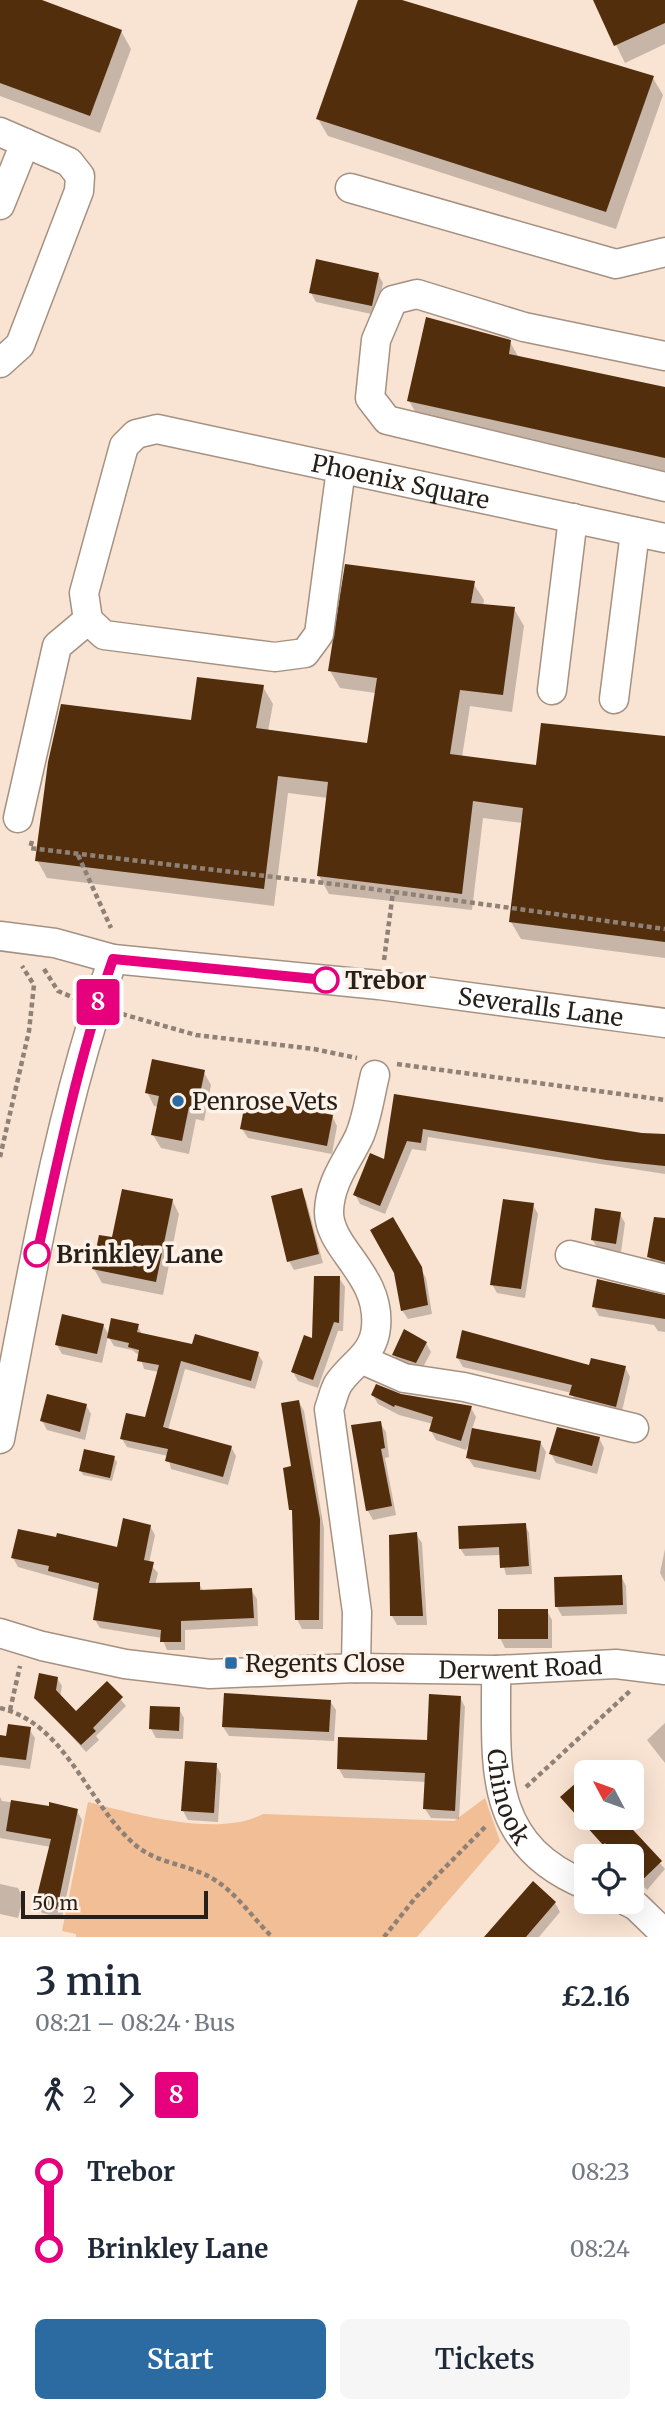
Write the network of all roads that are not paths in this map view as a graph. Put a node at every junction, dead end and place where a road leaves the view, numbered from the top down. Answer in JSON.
{"nodes":[{"id":1,"x":13,"y":137,"type":"edge"},
{"id":2,"x":350,"y":188,"type":"dead end"},
{"id":3,"x":0,"y":205,"type":"edge"},
{"id":4,"x":665,"y":251,"type":"edge"},
{"id":5,"x":665,"y":356,"type":"edge"},
{"id":6,"x":0,"y":363,"type":"edge"},
{"id":7,"x":341,"y":469,"type":"junction"},
{"id":8,"x":665,"y":487,"type":"edge"},
{"id":9,"x":573,"y":518,"type":"junction"},
{"id":10,"x":635,"y":532,"type":"junction"},
{"id":11,"x":665,"y":538,"type":"edge"},
{"id":12,"x":88,"y":620,"type":"junction"},
{"id":13,"x":552,"y":690,"type":"dead end"},
{"id":14,"x":614,"y":699,"type":"dead end"},
{"id":15,"x":18,"y":818,"type":"road end"},
{"id":16,"x":0,"y":936,"type":"edge"},
{"id":17,"x":113,"y":959,"type":"junction"},
{"id":18,"x":665,"y":1023,"type":"edge"},
{"id":19,"x":375,"y":1068,"type":"road end"},
{"id":20,"x":570,"y":1255,"type":"dead end"},
{"id":21,"x":665,"y":1279,"type":"edge"},
{"id":22,"x":363,"y":1360,"type":"junction"},
{"id":23,"x":634,"y":1428,"type":"dead end"},
{"id":24,"x":0,"y":1439,"type":"edge"},
{"id":25,"x":16,"y":1643,"type":"edge"},
{"id":26,"x":356,"y":1668,"type":"junction"},
{"id":27,"x":496,"y":1670,"type":"junction"},
{"id":28,"x":665,"y":1670,"type":"edge"},
{"id":29,"x":574,"y":1880,"type":"edge"},
{"id":30,"x":644,"y":1914,"type":"edge"},
{"id":31,"x":665,"y":1934,"type":"edge"}],
"edges":[{"from":1,"to":3,"type":"street"},
{"from":1,"to":6,"type":"street"},
{"from":2,"to":4,"type":"street"},
{"from":5,"to":8,"type":"street"},
{"from":7,"to":9,"type":"street","name":"Phoenix Square"},
{"from":7,"to":12,"type":"street","name":"Phoenix Square"},
{"from":7,"to":12,"type":"street"},
{"from":9,"to":10,"type":"street","name":"Phoenix Square"},
{"from":9,"to":13,"type":"street"},
{"from":10,"to":11,"type":"street","name":"Phoenix Square"},
{"from":10,"to":14,"type":"street"},
{"from":12,"to":15,"type":"street"},
{"from":16,"to":17,"type":"street","name":"Severalls Lane"},
{"from":17,"to":18,"type":"street","name":"Severalls Lane"},
{"from":17,"to":24,"type":"street"},
{"from":19,"to":22,"type":"street"},
{"from":20,"to":21,"type":"street"},
{"from":22,"to":23,"type":"street"},
{"from":22,"to":26,"type":"street"},
{"from":25,"to":26,"type":"street","name":"Derwent Road"},
{"from":26,"to":27,"type":"street","name":"Derwent Road"},
{"from":27,"to":28,"type":"street","name":"Derwent Road"},
{"from":27,"to":29,"type":"street","name":"Chinook"},
{"from":30,"to":31,"type":"street"}]}
